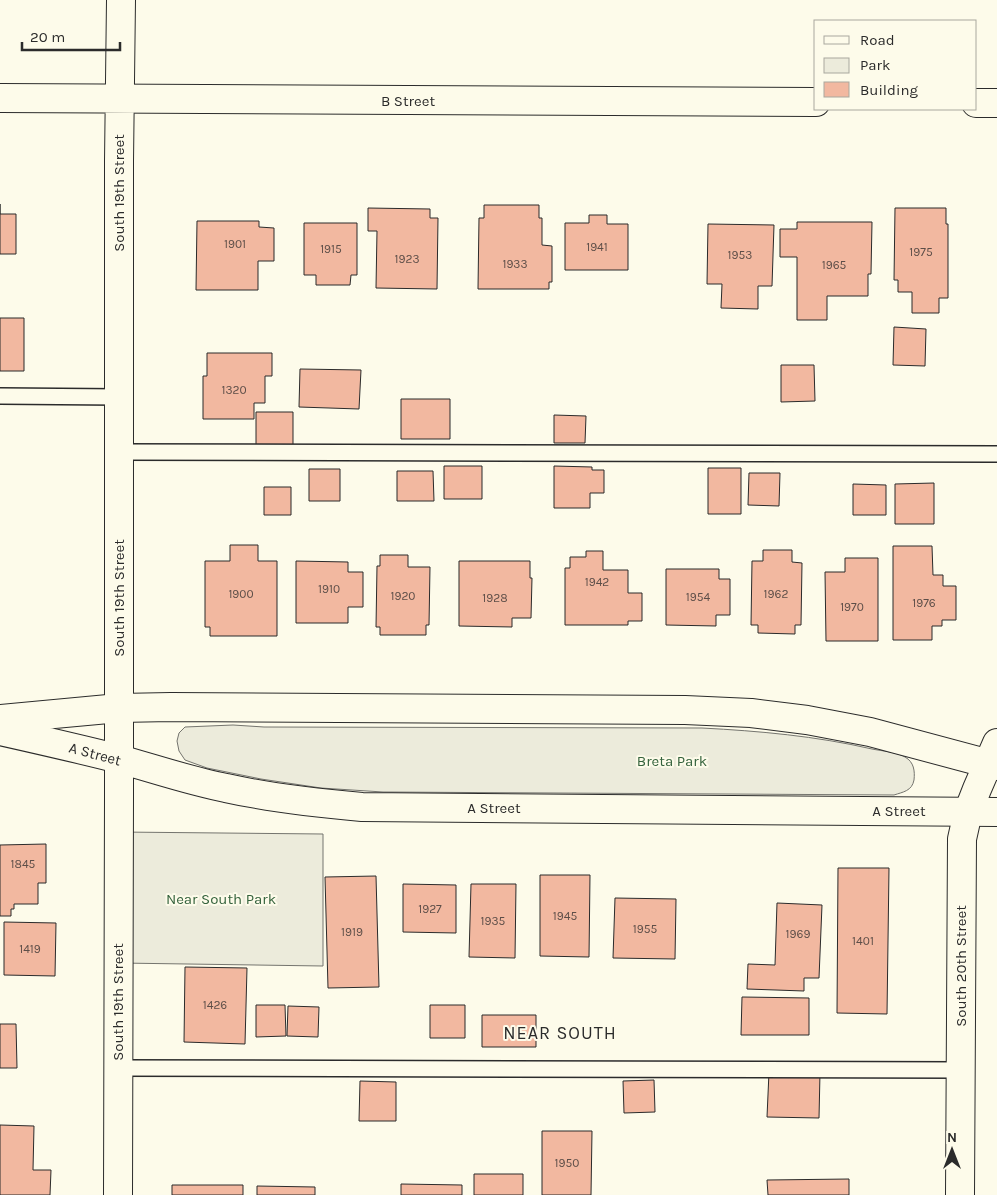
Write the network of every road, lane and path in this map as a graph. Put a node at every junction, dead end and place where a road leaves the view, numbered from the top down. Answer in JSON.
{"nodes":[{"id":1,"x":121,"y":0,"type":"edge"},
{"id":2,"x":0,"y":98,"type":"edge"},
{"id":3,"x":120,"y":99,"type":"junction"},
{"id":4,"x":814,"y":102,"type":"edge"},
{"id":5,"x":977,"y":103,"type":"edge"},
{"id":6,"x":997,"y":103,"type":"edge"},
{"id":7,"x":0,"y":396,"type":"edge"},
{"id":8,"x":119,"y":397,"type":"junction"},
{"id":9,"x":119,"y":452,"type":"junction"},
{"id":10,"x":997,"y":454,"type":"edge"},
{"id":11,"x":119,"y":708,"type":"junction"},
{"id":12,"x":0,"y":719,"type":"edge"},
{"id":13,"x":0,"y":731,"type":"edge"},
{"id":14,"x":994,"y":758,"type":"edge"},
{"id":15,"x":119,"y":760,"type":"junction"},
{"id":16,"x":968,"y":812,"type":"junction"},
{"id":17,"x":997,"y":812,"type":"edge"},
{"id":18,"x":118,"y":1068,"type":"junction"},
{"id":19,"x":961,"y":1070,"type":"junction"},
{"id":20,"x":118,"y":1195,"type":"edge"},
{"id":21,"x":960,"y":1195,"type":"edge"}],
"edges":[{"from":1,"to":3,"type":"street","name":"South 19th Street"},
{"from":2,"to":3,"type":"street","name":"B Street"},
{"from":3,"to":4,"type":"street","name":"B Street"},
{"from":3,"to":8,"type":"street","name":"South 19th Street"},
{"from":5,"to":6,"type":"street"},
{"from":7,"to":8,"type":"lane"},
{"from":8,"to":9,"type":"street","name":"South 19th Street"},
{"from":9,"to":10,"type":"lane"},
{"from":9,"to":11,"type":"street","name":"South 19th Street"},
{"from":11,"to":12,"type":"street"},
{"from":11,"to":14,"type":"street"},
{"from":11,"to":15,"type":"street","name":"South 19th Street"},
{"from":13,"to":15,"type":"street","name":"A Street"},
{"from":14,"to":16,"type":"street","name":"South 20th Street"},
{"from":15,"to":16,"type":"street","name":"A Street"},
{"from":15,"to":18,"type":"street","name":"South 19th Street"},
{"from":16,"to":17,"type":"street","name":"A Street"},
{"from":16,"to":19,"type":"street","name":"South 20th Street"},
{"from":18,"to":19,"type":"lane"},
{"from":18,"to":20,"type":"street","name":"South 19th Street"},
{"from":19,"to":21,"type":"street","name":"South 20th Street"}]}
